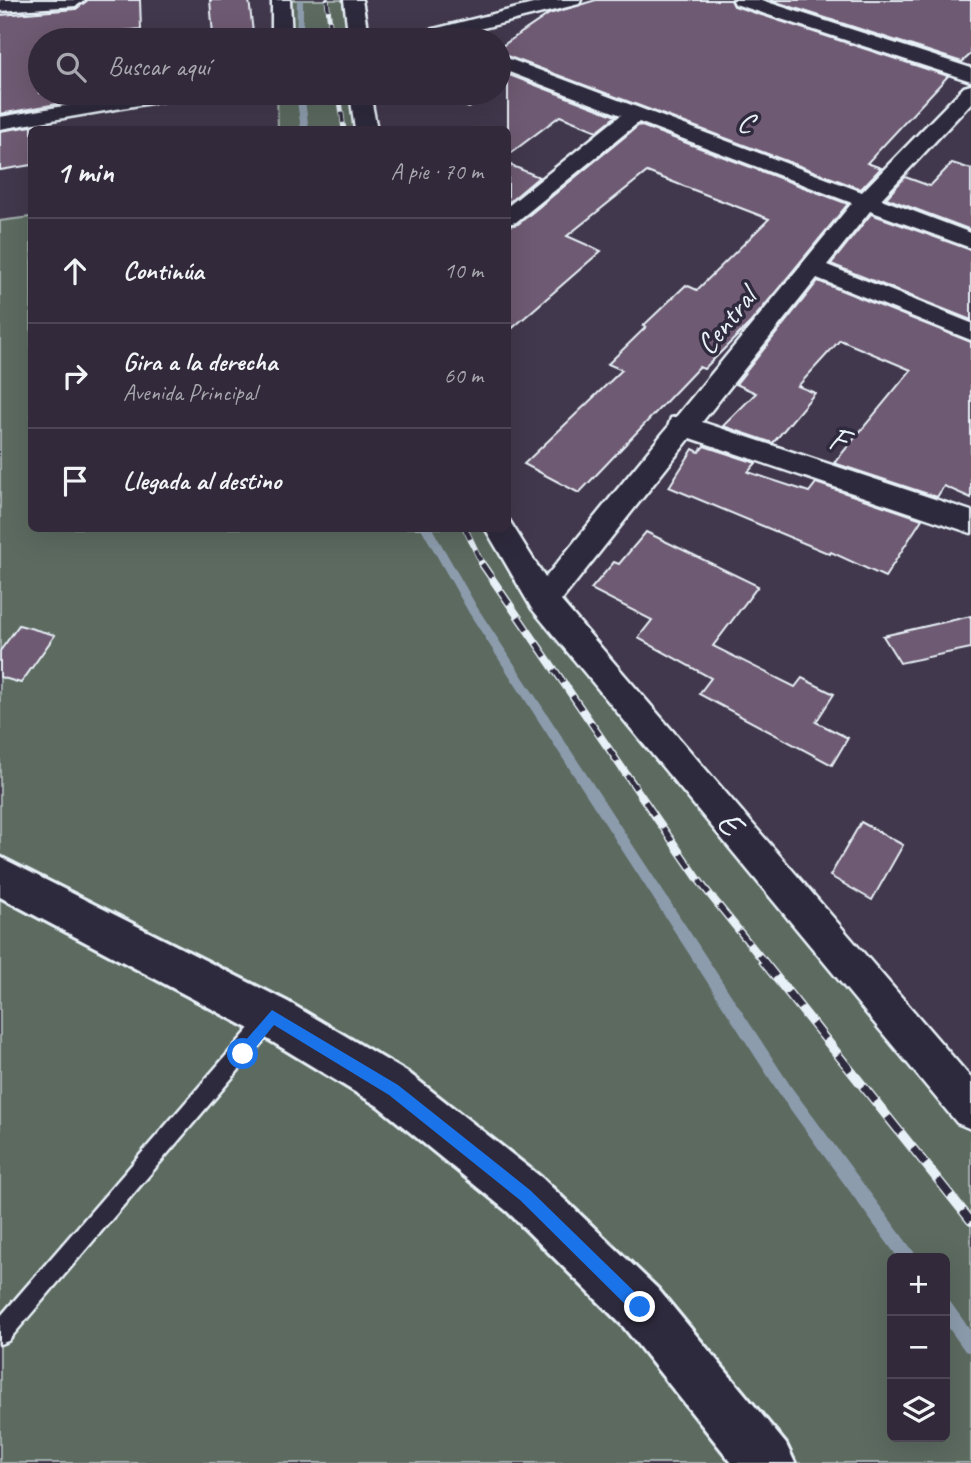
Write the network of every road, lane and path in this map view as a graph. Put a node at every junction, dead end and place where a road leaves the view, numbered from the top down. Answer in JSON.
{"nodes":[{"id":1,"x":76,"y":0,"type":"edge"},
{"id":2,"x":281,"y":0,"type":"edge"},
{"id":3,"x":353,"y":0,"type":"edge"},
{"id":4,"x":572,"y":0,"type":"edge"},
{"id":5,"x":742,"y":0,"type":"edge"},
{"id":6,"x":0,"y":5,"type":"edge"},
{"id":7,"x":282,"y":28,"type":"edge"},
{"id":8,"x":357,"y":28,"type":"edge"},
{"id":9,"x":469,"y":28,"type":"edge"},
{"id":10,"x":511,"y":65,"type":"edge"},
{"id":11,"x":971,"y":75,"type":"edge"},
{"id":12,"x":971,"y":91,"type":"edge"},
{"id":13,"x":104,"y":105,"type":"edge"},
{"id":14,"x":361,"y":105,"type":"edge"},
{"id":15,"x":638,"y":112,"type":"junction"},
{"id":16,"x":0,"y":123,"type":"edge"},
{"id":17,"x":365,"y":126,"type":"edge"},
{"id":18,"x":866,"y":201,"type":"junction"},
{"id":19,"x":511,"y":215,"type":"edge"},
{"id":20,"x":971,"y":241,"type":"edge"},
{"id":21,"x":811,"y":267,"type":"junction"},
{"id":22,"x":971,"y":332,"type":"edge"},
{"id":23,"x":681,"y":425,"type":"junction"},
{"id":24,"x":971,"y":522,"type":"edge"},
{"id":25,"x":501,"y":532,"type":"edge"},
{"id":26,"x":542,"y":601,"type":"junction"},
{"id":27,"x":0,"y":876,"type":"edge"},
{"id":28,"x":272,"y":1017,"type":"junction"},
{"id":29,"x":971,"y":1109,"type":"edge"},
{"id":30,"x":0,"y":1333,"type":"edge"},
{"id":31,"x":767,"y":1463,"type":"edge"}],
"edges":[{"from":1,"to":6,"type":"street"},
{"from":2,"to":7,"type":"street"},
{"from":3,"to":8,"type":"street"},
{"from":4,"to":9,"type":"street"},
{"from":5,"to":11,"type":"street"},
{"from":10,"to":15,"type":"street","name":"C"},
{"from":12,"to":18,"type":"street","name":"Central"},
{"from":13,"to":16,"type":"street"},
{"from":14,"to":17,"type":"street"},
{"from":15,"to":18,"type":"street","name":"C"},
{"from":15,"to":19,"type":"street"},
{"from":18,"to":20,"type":"street","name":"C"},
{"from":18,"to":21,"type":"street","name":"Central"},
{"from":21,"to":22,"type":"street"},
{"from":21,"to":23,"type":"street","name":"Central"},
{"from":23,"to":24,"type":"street","name":"F"},
{"from":23,"to":26,"type":"street","name":"Central"},
{"from":25,"to":26,"type":"street","name":"E"},
{"from":26,"to":29,"type":"street","name":"E"},
{"from":27,"to":28,"type":"main road"},
{"from":28,"to":30,"type":"lane"},
{"from":28,"to":31,"type":"main road"}]}
